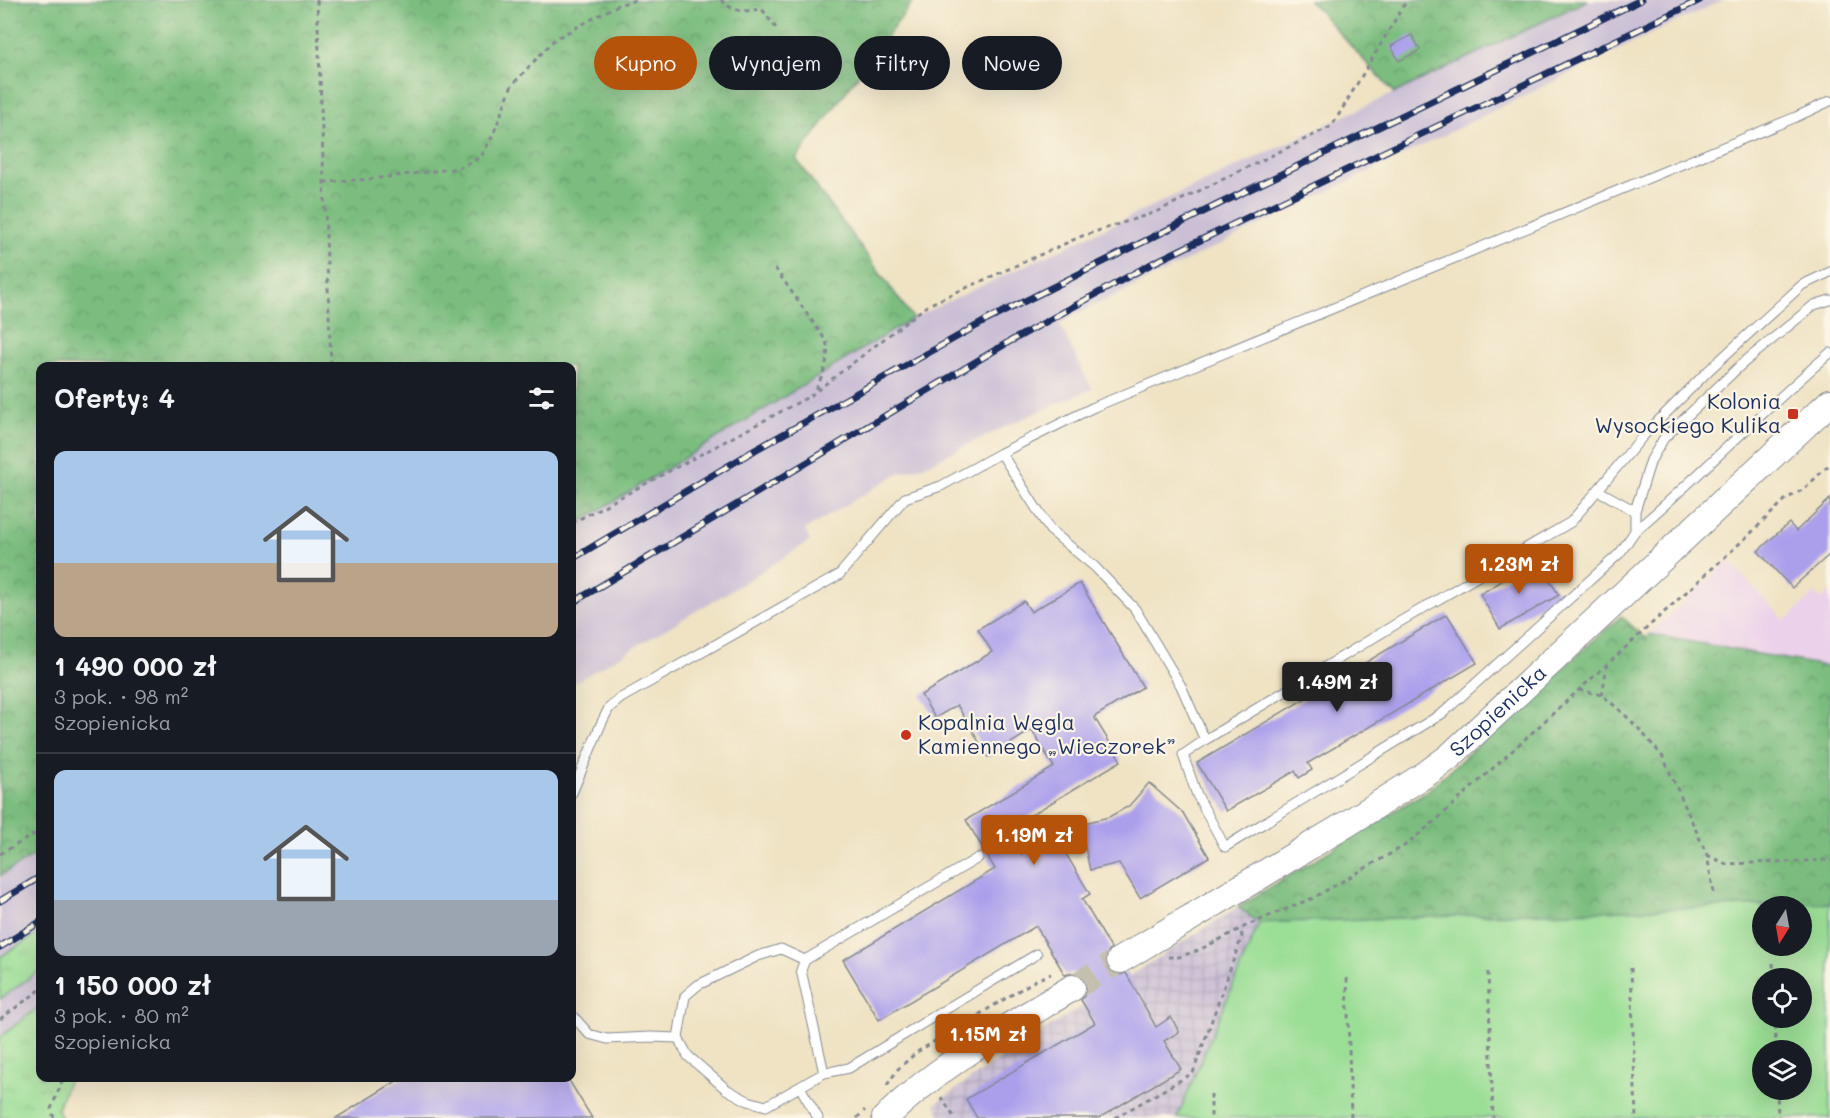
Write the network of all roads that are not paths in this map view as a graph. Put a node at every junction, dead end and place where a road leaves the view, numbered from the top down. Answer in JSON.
{"nodes":[{"id":1,"x":1830,"y":101,"type":"edge"},
{"id":2,"x":1830,"y":272,"type":"edge"},
{"id":3,"x":1830,"y":300,"type":"edge"},
{"id":4,"x":1830,"y":353,"type":"edge"},
{"id":5,"x":1830,"y":402,"type":"edge"},
{"id":6,"x":1001,"y":453,"type":"junction"},
{"id":7,"x":1599,"y":491,"type":"junction"},
{"id":8,"x":1635,"y":511,"type":"junction"},
{"id":9,"x":1635,"y":531,"type":"junction"},
{"id":10,"x":1204,"y":740,"type":"junction"},
{"id":11,"x":576,"y":784,"type":"edge"},
{"id":12,"x":978,"y":858,"type":"dead end"},
{"id":13,"x":1037,"y":954,"type":"dead end"},
{"id":14,"x":805,"y":960,"type":"junction"},
{"id":15,"x":1120,"y":960,"type":"tunnel mouth"},
{"id":16,"x":1065,"y":980,"type":"tunnel mouth"},
{"id":17,"x":576,"y":1019,"type":"edge"},
{"id":18,"x":678,"y":1038,"type":"junction"},
{"id":19,"x":824,"y":1073,"type":"junction"},
{"id":20,"x":800,"y":1087,"type":"junction"},
{"id":21,"x":818,"y":1118,"type":"edge"},
{"id":22,"x":885,"y":1118,"type":"edge"}],
"edges":[{"from":1,"to":6,"type":"lane"},
{"from":2,"to":7,"type":"lane"},
{"from":3,"to":8,"type":"lane"},
{"from":4,"to":9,"type":"lane"},
{"from":5,"to":15,"type":"street","name":"Szopienicka"},
{"from":6,"to":10,"type":"lane"},
{"from":6,"to":11,"type":"lane"},
{"from":7,"to":8,"type":"lane"},
{"from":7,"to":10,"type":"lane"},
{"from":8,"to":9,"type":"lane"},
{"from":9,"to":10,"type":"lane"},
{"from":12,"to":14,"type":"lane"},
{"from":13,"to":19,"type":"lane"},
{"from":14,"to":18,"type":"lane"},
{"from":14,"to":19,"type":"lane"},
{"from":16,"to":22,"type":"street"},
{"from":17,"to":18,"type":"lane"},
{"from":18,"to":20,"type":"lane"},
{"from":19,"to":20,"type":"lane"},
{"from":20,"to":21,"type":"lane"}]}
